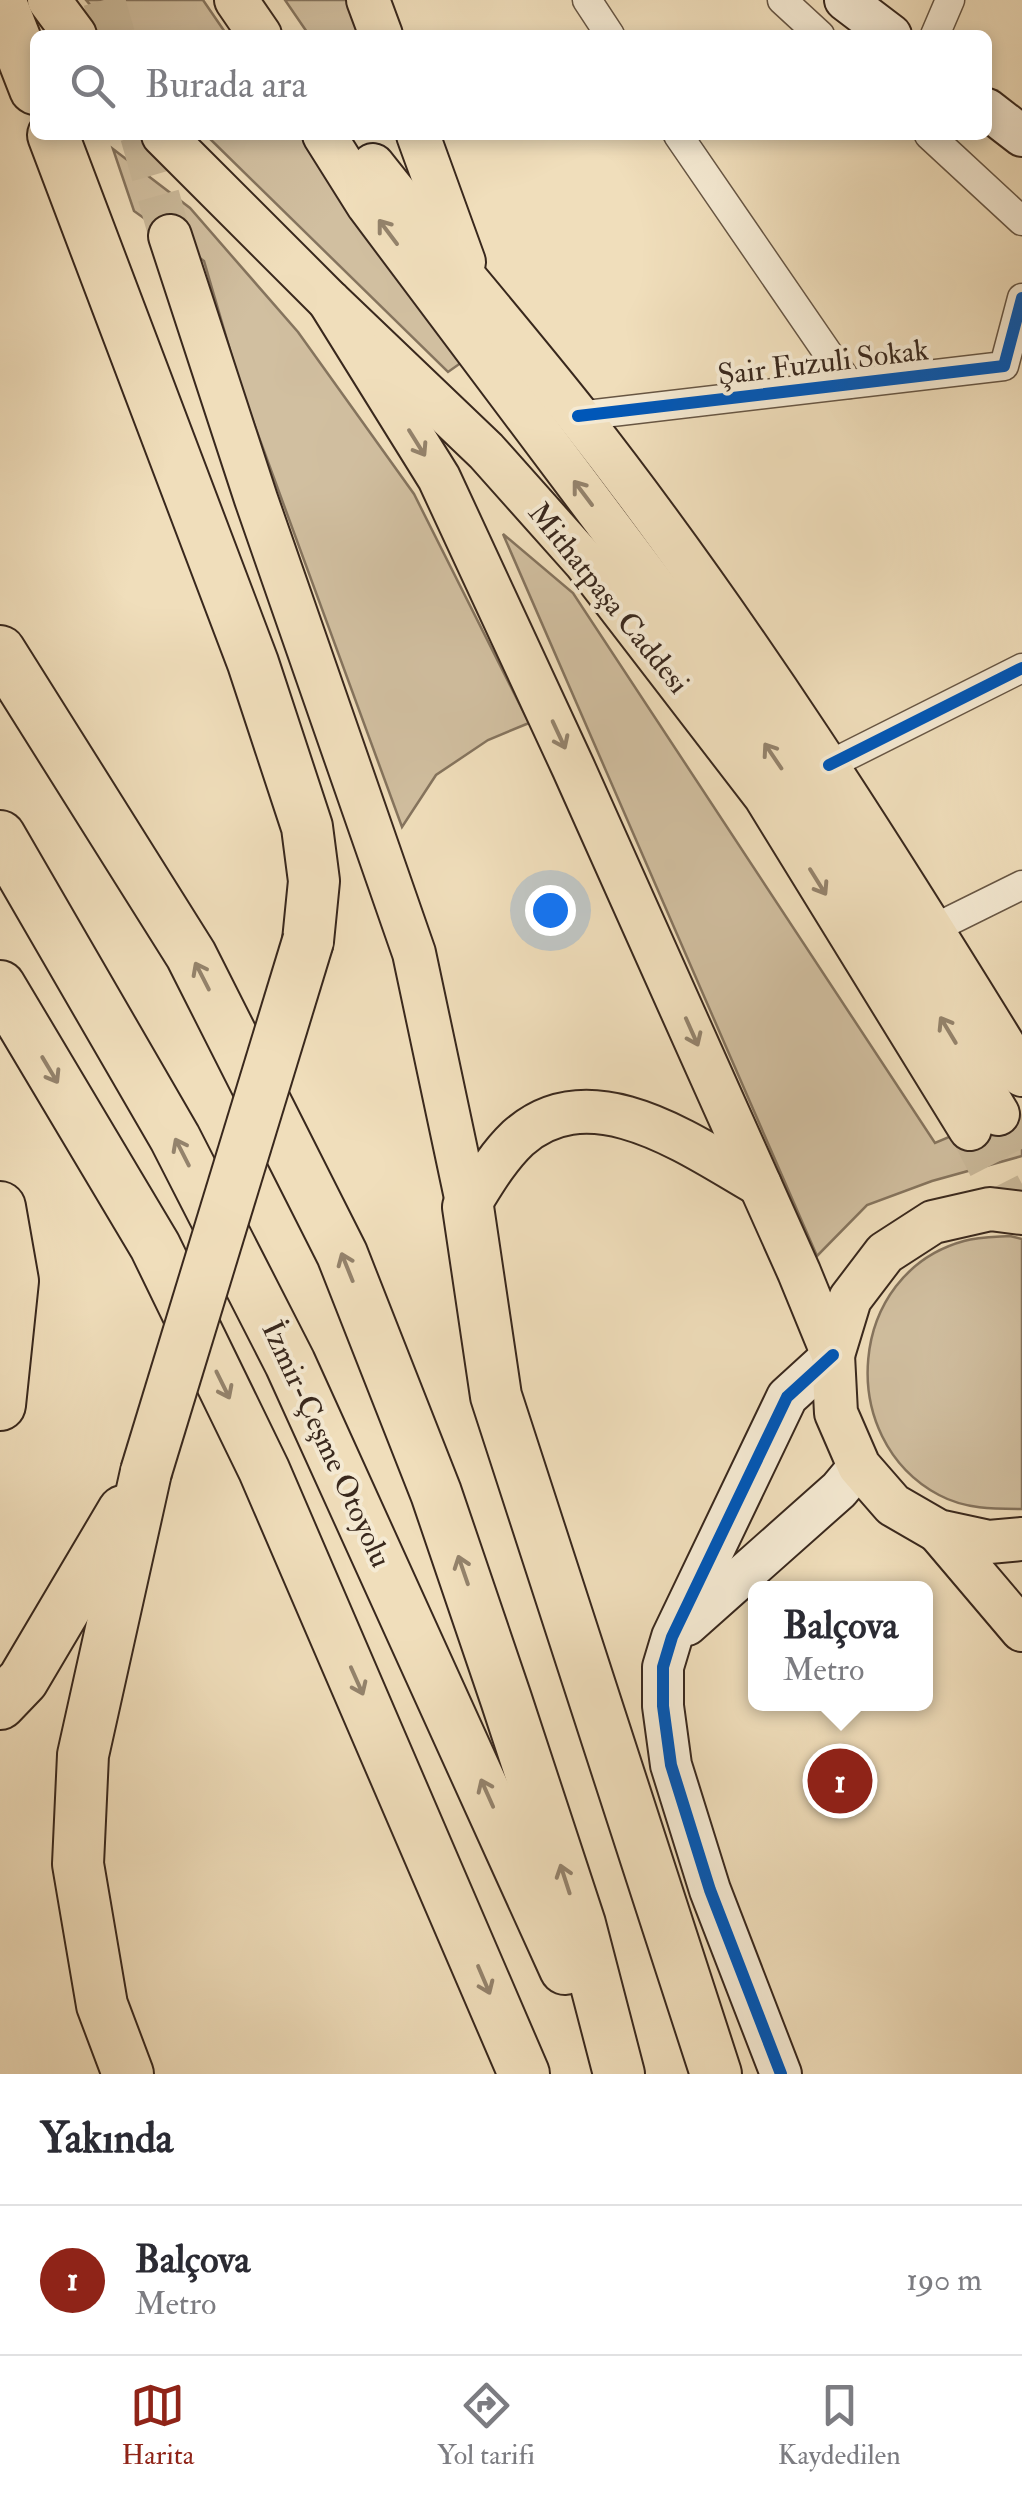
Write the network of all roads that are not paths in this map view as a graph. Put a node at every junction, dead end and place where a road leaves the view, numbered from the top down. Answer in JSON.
{"nodes":[{"id":1,"x":0,"y":0,"type":"edge"},
{"id":2,"x":50,"y":0,"type":"edge"},
{"id":3,"x":236,"y":0,"type":"edge"},
{"id":4,"x":368,"y":0,"type":"edge"},
{"id":5,"x":587,"y":0,"type":"edge"},
{"id":6,"x":782,"y":0,"type":"edge"},
{"id":7,"x":950,"y":0,"type":"edge"},
{"id":8,"x":72,"y":30,"type":"edge"},
{"id":9,"x":257,"y":30,"type":"edge"},
{"id":10,"x":379,"y":30,"type":"edge"},
{"id":11,"x":607,"y":30,"type":"edge"},
{"id":12,"x":815,"y":30,"type":"edge"},
{"id":13,"x":937,"y":30,"type":"edge"},
{"id":14,"x":30,"y":77,"type":"edge"},
{"id":15,"x":992,"y":113,"type":"edge"},
{"id":16,"x":1022,"y":136,"type":"edge"},
{"id":17,"x":54,"y":140,"type":"edge"},
{"id":18,"x":168,"y":140,"type":"edge"},
{"id":19,"x":327,"y":140,"type":"edge"},
{"id":20,"x":353,"y":140,"type":"edge"},
{"id":21,"x":420,"y":140,"type":"edge"},
{"id":22,"x":681,"y":140,"type":"edge"},
{"id":23,"x":934,"y":140,"type":"edge"},
{"id":24,"x":1022,"y":221,"type":"edge"},
{"id":25,"x":170,"y":236,"type":"tunnel mouth"},
{"id":26,"x":476,"y":295,"type":"junction"},
{"id":27,"x":1022,"y":298,"type":"edge"},
{"id":28,"x":328,"y":301,"type":"junction"},
{"id":29,"x":1013,"y":373,"type":"edge"},
{"id":30,"x":849,"y":384,"type":"junction"},
{"id":31,"x":578,"y":416,"type":"junction"},
{"id":32,"x":0,"y":650,"type":"edge"},
{"id":33,"x":1022,"y":668,"type":"edge"},
{"id":34,"x":829,"y":766,"type":"junction"},
{"id":35,"x":0,"y":836,"type":"edge"},
{"id":36,"x":1022,"y":886,"type":"edge"},
{"id":37,"x":933,"y":929,"type":"junction"},
{"id":38,"x":0,"y":986,"type":"edge"},
{"id":39,"x":1022,"y":1075,"type":"tunnel mouth"},
{"id":40,"x":760,"y":1185,"type":"junction"},
{"id":41,"x":0,"y":1207,"type":"edge"},
{"id":42,"x":468,"y":1207,"type":"junction"},
{"id":43,"x":1022,"y":1213,"type":"edge"},
{"id":44,"x":833,"y":1355,"type":"junction"},
{"id":45,"x":0,"y":1405,"type":"edge"},
{"id":46,"x":859,"y":1466,"type":"junction"},
{"id":47,"x":146,"y":1472,"type":"junction"},
{"id":48,"x":938,"y":1531,"type":"junction"},
{"id":49,"x":1022,"y":1539,"type":"edge"},
{"id":50,"x":1022,"y":1630,"type":"edge"},
{"id":51,"x":672,"y":1638,"type":"junction"},
{"id":52,"x":0,"y":1704,"type":"edge"},
{"id":53,"x":128,"y":2074,"type":"edge"},
{"id":54,"x":524,"y":2074,"type":"edge"},
{"id":55,"x":615,"y":2074,"type":"edge"},
{"id":56,"x":716,"y":2074,"type":"edge"},
{"id":57,"x":781,"y":2074,"type":"edge"}],
"edges":[{"from":1,"to":14,"type":"highway"},
{"from":2,"to":8,"type":"main road"},
{"from":3,"to":9,"type":"main road"},
{"from":4,"to":10,"type":"main road"},
{"from":5,"to":11,"type":"street"},
{"from":6,"to":12,"type":"street"},
{"from":7,"to":13,"type":"street"},
{"from":15,"to":16,"type":"street"},
{"from":17,"to":47,"type":"highway","bridge":true},
{"from":18,"to":28,"type":"main road","name":"Mithatpaşa Caddesi"},
{"from":28,"to":19,"type":"main road","name":"Mithatpaşa Caddesi","one_way":true},
{"from":20,"to":26,"type":"main road"},
{"from":21,"to":26,"type":"main road"},
{"from":22,"to":30,"type":"street"},
{"from":23,"to":24,"type":"street"},
{"from":25,"to":42,"type":"main road"},
{"from":26,"to":31,"type":"main road"},
{"from":27,"to":29,"type":"street","name":"Şair Fuzuli Sokak"},
{"from":28,"to":40,"type":"main road","one_way":true},
{"from":29,"to":30,"type":"street","name":"Şair Fuzuli Sokak"},
{"from":30,"to":31,"type":"street","name":"Şair Fuzuli Sokak"},
{"from":31,"to":34,"type":"main road"},
{"from":55,"to":32,"type":"highway","one_way":true},
{"from":33,"to":34,"type":"street"},
{"from":34,"to":37,"type":"main road"},
{"from":55,"to":35,"type":"highway","name":"İzmir-Çeşme Otoyolu","one_way":true},
{"from":36,"to":37,"type":"street"},
{"from":37,"to":39,"type":"main road"},
{"from":38,"to":54,"type":"highway","one_way":true},
{"from":40,"to":42,"type":"main road"},
{"from":40,"to":44,"type":"main road"},
{"from":41,"to":45,"type":"highway"},
{"from":42,"to":56,"type":"highway"},
{"from":43,"to":44,"type":"main road"},
{"from":44,"to":46,"type":"main road"},
{"from":44,"to":51,"type":"street"},
{"from":46,"to":48,"type":"main road"},
{"from":46,"to":51,"type":"street"},
{"from":47,"to":52,"type":"highway"},
{"from":47,"to":53,"type":"highway"},
{"from":48,"to":49,"type":"main road"},
{"from":48,"to":50,"type":"main road"},
{"from":51,"to":57,"type":"street"}]}
